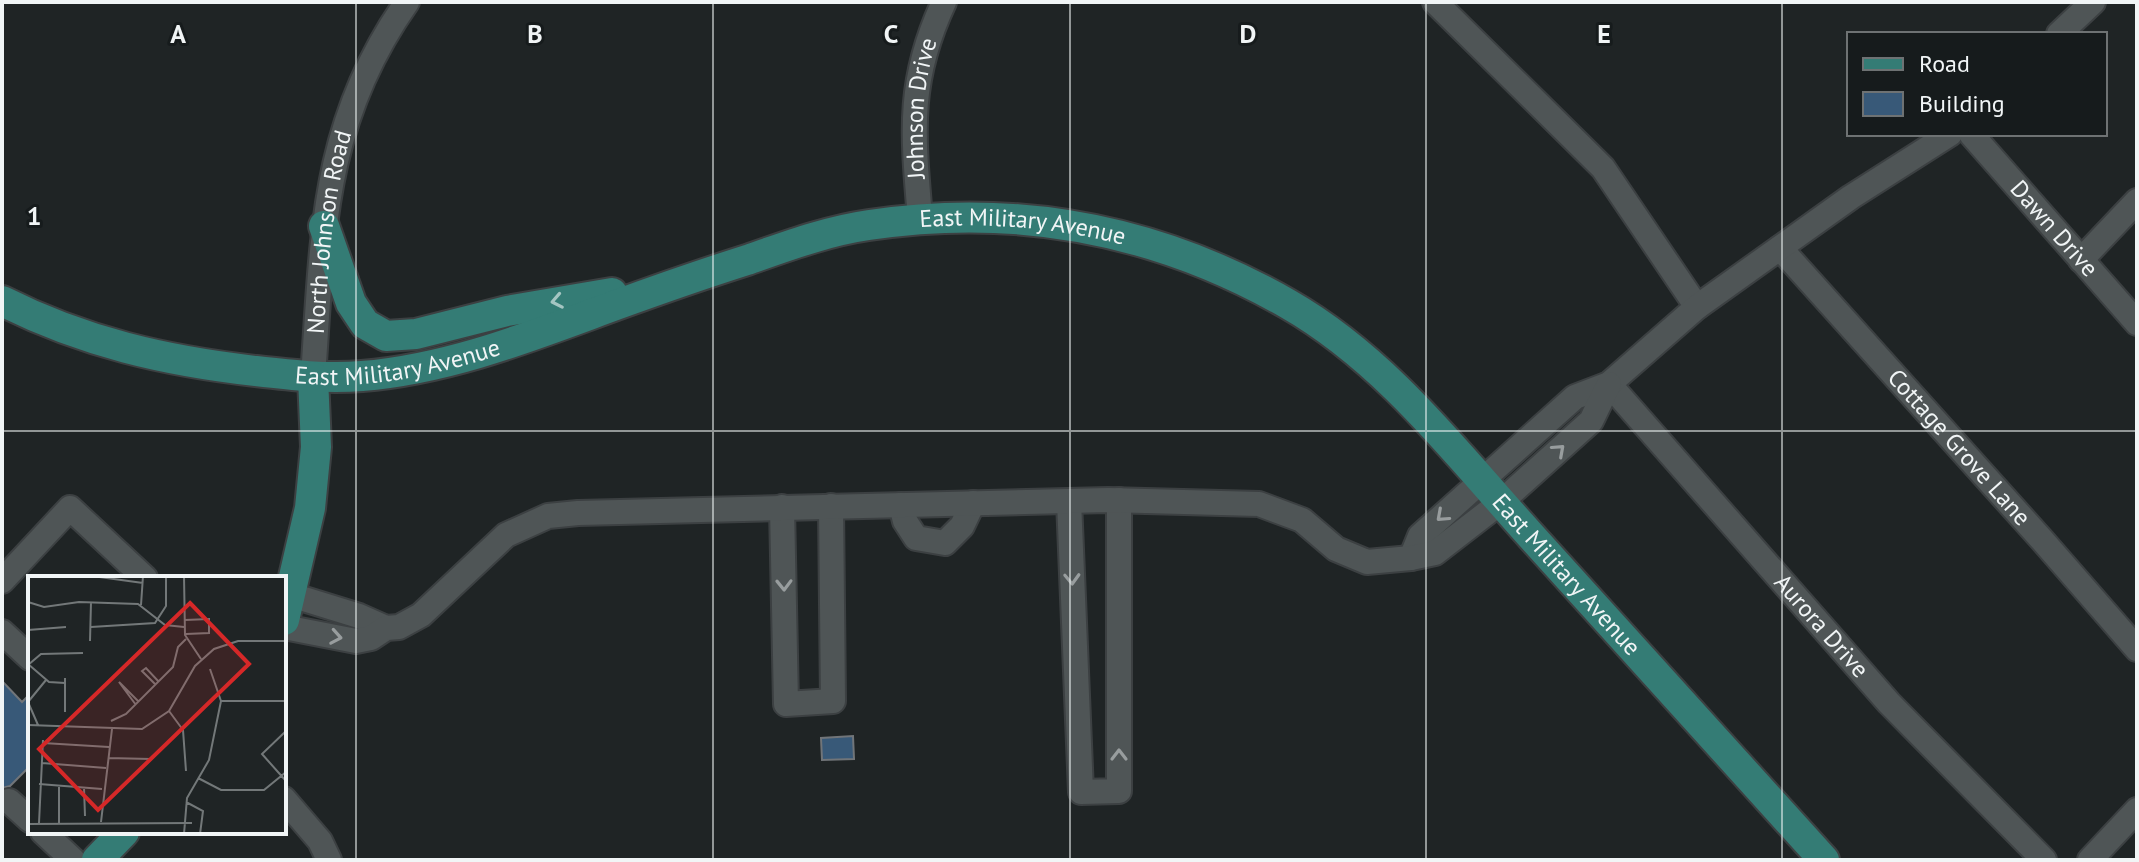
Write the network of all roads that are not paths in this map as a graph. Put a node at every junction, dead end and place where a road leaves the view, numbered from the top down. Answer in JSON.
{"nodes":[{"id":1,"x":407,"y":2,"type":"edge"},
{"id":2,"x":944,"y":2,"type":"edge"},
{"id":3,"x":1435,"y":2,"type":"edge"},
{"id":4,"x":2093,"y":2,"type":"edge"},
{"id":5,"x":2061,"y":32,"type":"edge"},
{"id":6,"x":1947,"y":136,"type":"edge"},
{"id":7,"x":1973,"y":136,"type":"edge"},
{"id":8,"x":2137,"y":201,"type":"edge"},
{"id":9,"x":920,"y":218,"type":"junction"},
{"id":10,"x":324,"y":226,"type":"junction"},
{"id":11,"x":1780,"y":248,"type":"junction"},
{"id":12,"x":2081,"y":260,"type":"junction"},
{"id":13,"x":662,"y":288,"type":"junction"},
{"id":14,"x":2,"y":301,"type":"edge"},
{"id":15,"x":1697,"y":307,"type":"junction"},
{"id":16,"x":2137,"y":323,"type":"edge"},
{"id":17,"x":313,"y":377,"type":"junction"},
{"id":18,"x":1609,"y":384,"type":"junction"},
{"id":19,"x":1492,"y":491,"type":"junction"},
{"id":20,"x":1119,"y":500,"type":"junction"},
{"id":21,"x":1069,"y":501,"type":"junction"},
{"id":22,"x":973,"y":503,"type":"junction"},
{"id":23,"x":901,"y":505,"type":"junction"},
{"id":24,"x":831,"y":506,"type":"junction"},
{"id":25,"x":782,"y":507,"type":"junction"},
{"id":26,"x":143,"y":576,"type":"edge"},
{"id":27,"x":2,"y":581,"type":"edge"},
{"id":28,"x":287,"y":608,"type":"edge"},
{"id":29,"x":286,"y":627,"type":"edge"},
{"id":30,"x":386,"y":628,"type":"junction"},
{"id":31,"x":2,"y":632,"type":"edge"},
{"id":32,"x":2137,"y":649,"type":"edge"},
{"id":33,"x":28,"y":656,"type":"edge"},
{"id":34,"x":9,"y":801,"type":"dead end"},
{"id":35,"x":286,"y":801,"type":"edge"},
{"id":36,"x":2137,"y":810,"type":"edge"},
{"id":37,"x":28,"y":818,"type":"edge"},
{"id":38,"x":45,"y":834,"type":"edge"},
{"id":39,"x":122,"y":834,"type":"edge"},
{"id":40,"x":73,"y":860,"type":"edge"},
{"id":41,"x":97,"y":860,"type":"edge"},
{"id":42,"x":329,"y":860,"type":"edge"},
{"id":43,"x":1824,"y":860,"type":"edge"},
{"id":44,"x":2044,"y":860,"type":"edge"},
{"id":45,"x":2090,"y":860,"type":"edge"}],
"edges":[{"from":1,"to":10,"type":"street","name":"North Johnson Road"},
{"from":2,"to":9,"type":"street","name":"Johnson Drive"},
{"from":3,"to":15,"type":"street"},
{"from":4,"to":5,"type":"street"},
{"from":6,"to":11,"type":"street"},
{"from":7,"to":12,"type":"street","name":"Dawn Drive"},
{"from":8,"to":12,"type":"street"},
{"from":9,"to":13,"type":"main road","name":"East Military Avenue"},
{"from":9,"to":19,"type":"main road","name":"East Military Avenue"},
{"from":13,"to":10,"type":"main road","one_way":true},
{"from":10,"to":17,"type":"street","name":"North Johnson Road"},
{"from":11,"to":15,"type":"street"},
{"from":11,"to":32,"type":"street","name":"Cottage Grove Lane"},
{"from":12,"to":16,"type":"street","name":"Dawn Drive"},
{"from":13,"to":17,"type":"main road","name":"East Military Avenue"},
{"from":14,"to":17,"type":"main road","name":"East Military Avenue"},
{"from":15,"to":18,"type":"street"},
{"from":17,"to":28,"type":"main road","name":"North Johnson Road"},
{"from":18,"to":19,"type":"street"},
{"from":18,"to":44,"type":"street","name":"Aurora Drive"},
{"from":19,"to":20,"type":"street"},
{"from":19,"to":43,"type":"main road","name":"East Military Avenue"},
{"from":20,"to":21,"type":"street"},
{"from":21,"to":20,"type":"street","one_way":true},
{"from":21,"to":22,"type":"street"},
{"from":22,"to":23,"type":"street"},
{"from":22,"to":23,"type":"street"},
{"from":23,"to":24,"type":"street"},
{"from":24,"to":25,"type":"street"},
{"from":25,"to":24,"type":"street","one_way":true},
{"from":25,"to":30,"type":"street"},
{"from":26,"to":27,"type":"street"},
{"from":28,"to":30,"type":"street"},
{"from":29,"to":30,"type":"street","one_way":true},
{"from":31,"to":33,"type":"street"},
{"from":34,"to":37,"type":"street"},
{"from":35,"to":42,"type":"street"},
{"from":36,"to":45,"type":"street"},
{"from":38,"to":40,"type":"street"},
{"from":39,"to":41,"type":"main road"}]}
